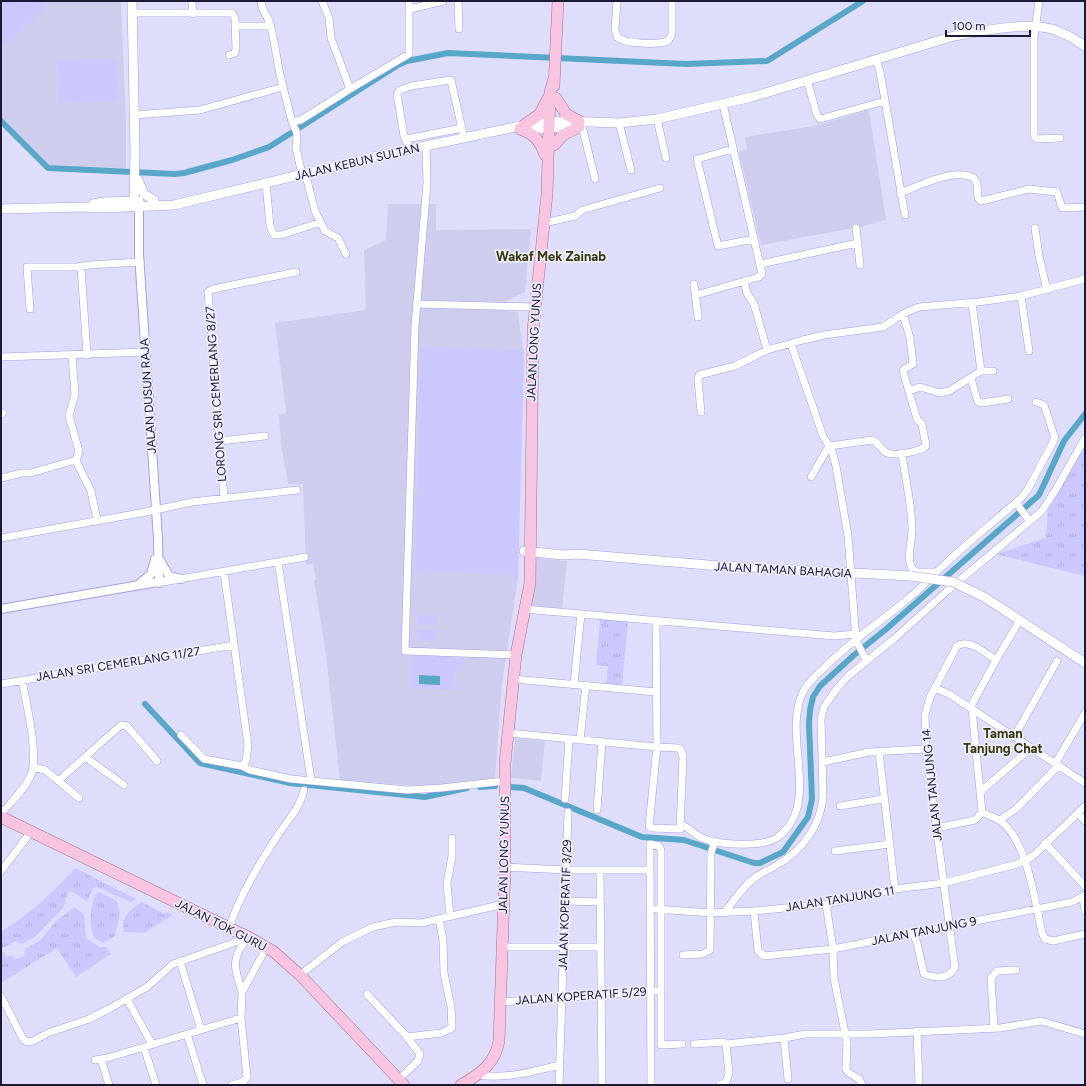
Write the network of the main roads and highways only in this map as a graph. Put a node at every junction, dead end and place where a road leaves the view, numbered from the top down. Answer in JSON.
{"nodes":[{"id":1,"x":132,"y":1,"type":"edge"},
{"id":2,"x":558,"y":1,"type":"edge"},
{"id":3,"x":1085,"y":46,"type":"edge"},
{"id":4,"x":553,"y":95,"type":"junction"},
{"id":5,"x":552,"y":125,"type":"junction"},
{"id":6,"x":580,"y":125,"type":"junction"},
{"id":7,"x":519,"y":128,"type":"junction"},
{"id":8,"x":554,"y":145,"type":"junction"},
{"id":9,"x":547,"y":159,"type":"junction"},
{"id":10,"x":136,"y":180,"type":"junction"},
{"id":11,"x":547,"y":194,"type":"junction"},
{"id":12,"x":201,"y":198,"type":"junction"},
{"id":13,"x":154,"y":200,"type":"junction"},
{"id":14,"x":116,"y":201,"type":"junction"},
{"id":15,"x":136,"y":204,"type":"junction"},
{"id":16,"x":82,"y":207,"type":"junction"},
{"id":17,"x":1,"y":209,"type":"edge"},
{"id":18,"x":528,"y":548,"type":"junction"},
{"id":19,"x":1085,"y":662,"type":"edge"},
{"id":20,"x":1,"y":817,"type":"edge"},
{"id":21,"x":1,"y":824,"type":"edge"},
{"id":22,"x":400,"y":1083,"type":"edge"},
{"id":23,"x":461,"y":1085,"type":"edge"}],
"edges":[{"from":1,"to":10,"type":"main road"},
{"from":2,"to":4,"type":"main road"},
{"from":3,"to":6,"type":"main road","name":"JALAN KEBUN SULTAN"},
{"from":4,"to":5,"type":"main road"},
{"from":4,"to":6,"type":"main road"},
{"from":4,"to":7,"type":"main road"},
{"from":5,"to":6,"type":"main road","name":"JALAN KEBUN SULTAN"},
{"from":5,"to":7,"type":"main road","name":"JALAN KEBUN SULTAN"},
{"from":5,"to":8,"type":"main road","name":"JALAN LONG YUNUS"},
{"from":5,"to":9,"type":"main road","name":"JALAN LONG YUNUS"},
{"from":6,"to":8,"type":"main road"},
{"from":7,"to":9,"type":"main road"},
{"from":7,"to":12,"type":"main road","name":"JALAN KEBUN SULTAN"},
{"from":8,"to":11,"type":"main road","name":"JALAN LONG YUNUS"},
{"from":9,"to":11,"type":"main road","name":"JALAN LONG YUNUS"},
{"from":10,"to":13,"type":"main road"},
{"from":10,"to":14,"type":"main road"},
{"from":10,"to":15,"type":"main road"},
{"from":11,"to":18,"type":"main road","name":"JALAN LONG YUNUS"},
{"from":12,"to":13,"type":"main road","name":"JALAN KEBUN SULTAN"},
{"from":12,"to":15,"type":"main road","name":"JALAN KEBUN SULTAN"},
{"from":13,"to":15,"type":"main road","name":"JALAN KEBUN SULTAN"},
{"from":14,"to":15,"type":"main road","name":"JALAN KEBUN SULTAN"},
{"from":14,"to":16,"type":"main road","name":"JALAN KEBUN SULTAN"},
{"from":15,"to":16,"type":"main road","name":"JALAN KEBUN SULTAN"},
{"from":16,"to":17,"type":"main road","name":"JALAN KEBUN SULTAN"},
{"from":18,"to":19,"type":"main road","name":"JALAN TAMAN BAHAGIA","bridge":true},
{"from":18,"to":23,"type":"main road","name":"JALAN LONG YUNUS"},
{"from":20,"to":22,"type":"main road","name":"JALAN TOK GURU"},
{"from":21,"to":22,"type":"main road","name":"JALAN TOK GURU"}]}
